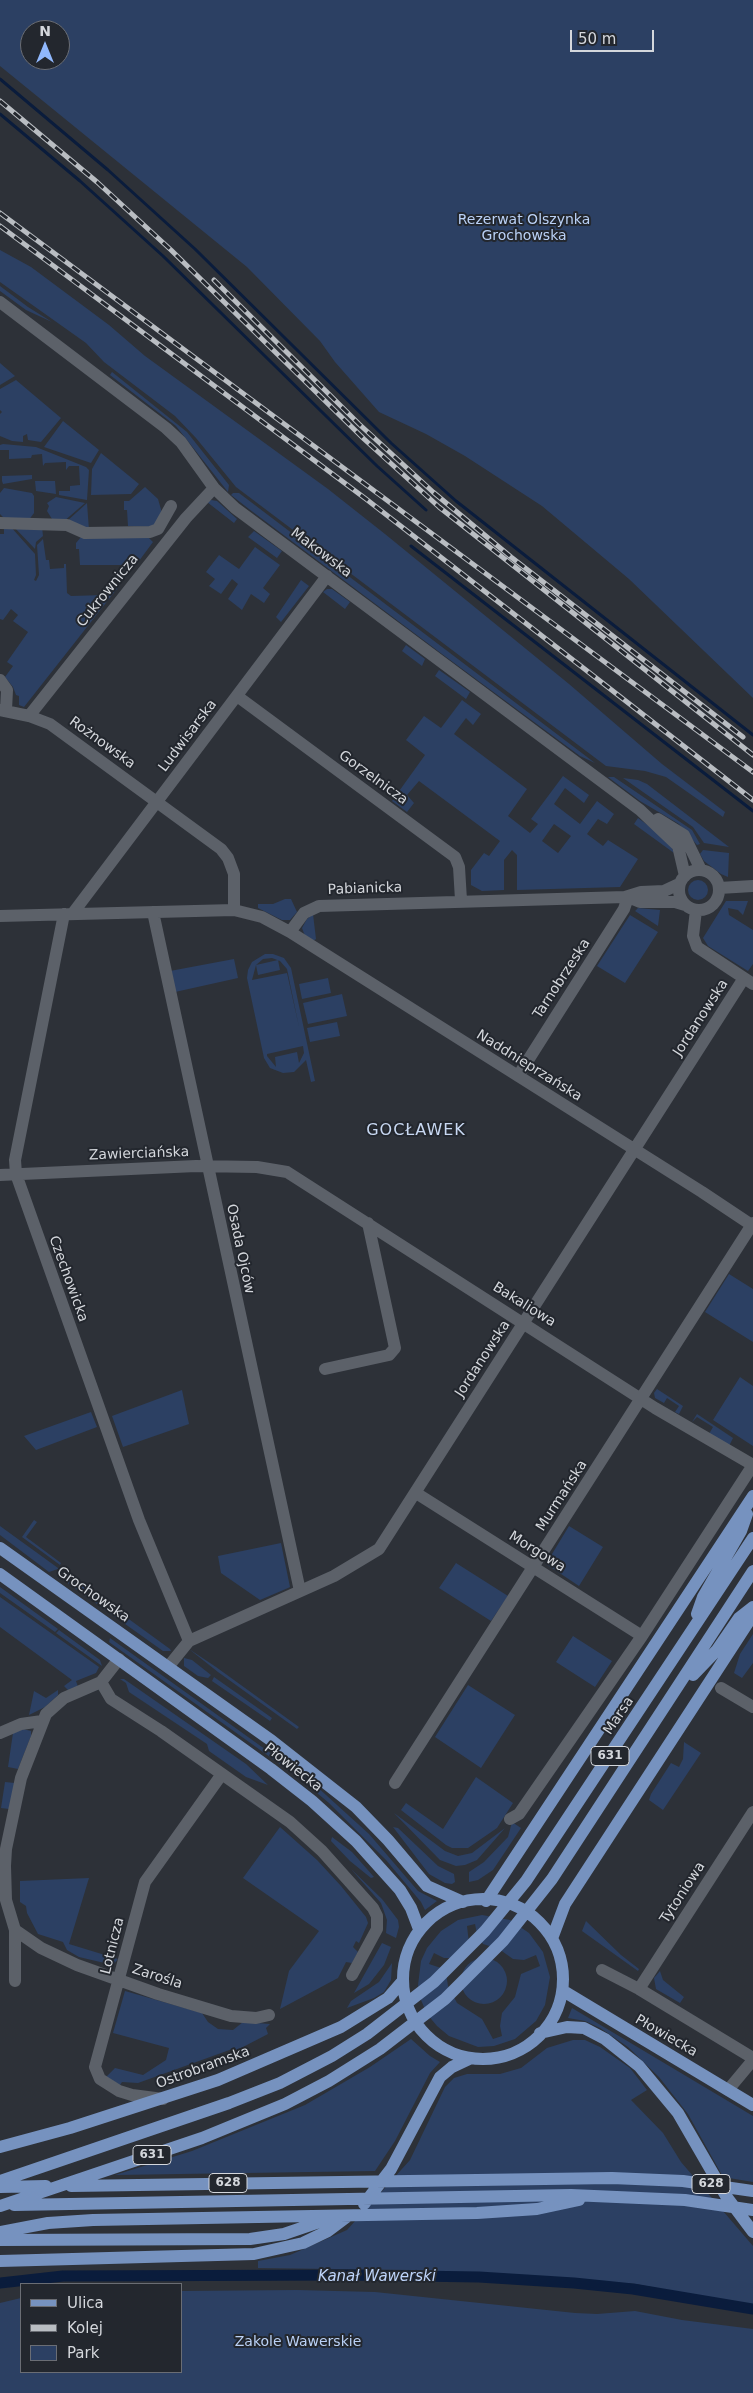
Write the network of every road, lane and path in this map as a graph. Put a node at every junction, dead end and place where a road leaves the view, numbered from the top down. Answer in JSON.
{"nodes":[{"id":1,"x":0,"y":302,"type":"edge"},
{"id":2,"x":214,"y":488,"type":"junction"},
{"id":3,"x":171,"y":506,"type":"dead end"},
{"id":4,"x":0,"y":523,"type":"edge"},
{"id":5,"x":327,"y":576,"type":"junction"},
{"id":6,"x":0,"y":680,"type":"edge"},
{"id":7,"x":236,"y":696,"type":"junction"},
{"id":8,"x":3,"y":710,"type":"edge"},
{"id":9,"x":29,"y":716,"type":"junction"},
{"id":10,"x":158,"y":802,"type":"junction"},
{"id":11,"x":640,"y":810,"type":"junction"},
{"id":12,"x":702,"y":870,"type":"junction"},
{"id":13,"x":682,"y":880,"type":"junction"},
{"id":14,"x":753,"y":886,"type":"edge"},
{"id":15,"x":719,"y":888,"type":"junction"},
{"id":16,"x":628,"y":897,"type":"junction"},
{"id":17,"x":460,"y":900,"type":"junction"},
{"id":18,"x":691,"y":908,"type":"junction"},
{"id":19,"x":234,"y":910,"type":"junction"},
{"id":20,"x":153,"y":912,"type":"junction"},
{"id":21,"x":69,"y":914,"type":"junction"},
{"id":22,"x":0,"y":916,"type":"edge"},
{"id":23,"x":290,"y":932,"type":"junction"},
{"id":24,"x":749,"y":981,"type":"edge"},
{"id":25,"x":518,"y":1076,"type":"junction"},
{"id":26,"x":635,"y":1149,"type":"junction"},
{"id":27,"x":208,"y":1167,"type":"junction"},
{"id":28,"x":280,"y":1170,"type":"joint"},
{"id":29,"x":16,"y":1174,"type":"junction"},
{"id":30,"x":0,"y":1175,"type":"edge"},
{"id":31,"x":368,"y":1224,"type":"junction"},
{"id":32,"x":753,"y":1225,"type":"edge"},
{"id":33,"x":525,"y":1322,"type":"junction"},
{"id":34,"x":326,"y":1369,"type":"dead end"},
{"id":35,"x":641,"y":1398,"type":"junction"},
{"id":36,"x":753,"y":1465,"type":"edge"},
{"id":37,"x":416,"y":1493,"type":"junction"},
{"id":38,"x":752,"y":1498,"type":"edge"},
{"id":39,"x":753,"y":1538,"type":"edge"},
{"id":40,"x":0,"y":1548,"type":"edge"},
{"id":41,"x":534,"y":1568,"type":"junction"},
{"id":42,"x":753,"y":1571,"type":"edge"},
{"id":43,"x":0,"y":1574,"type":"edge"},
{"id":44,"x":300,"y":1591,"type":"junction"},
{"id":45,"x":753,"y":1607,"type":"edge"},
{"id":46,"x":753,"y":1614,"type":"edge"},
{"id":47,"x":692,"y":1631,"type":"junction"},
{"id":48,"x":642,"y":1636,"type":"junction"},
{"id":49,"x":189,"y":1641,"type":"junction"},
{"id":50,"x":119,"y":1659,"type":"junction"},
{"id":51,"x":168,"y":1667,"type":"junction"},
{"id":52,"x":101,"y":1682,"type":"junction"},
{"id":53,"x":721,"y":1688,"type":"dead end"},
{"id":54,"x":671,"y":1699,"type":"junction"},
{"id":55,"x":753,"y":1707,"type":"edge"},
{"id":56,"x":42,"y":1721,"type":"junction"},
{"id":57,"x":0,"y":1734,"type":"edge"},
{"id":58,"x":222,"y":1774,"type":"junction"},
{"id":59,"x":395,"y":1783,"type":"dead end"},
{"id":60,"x":753,"y":1812,"type":"edge"},
{"id":61,"x":510,"y":1819,"type":"dead end"},
{"id":62,"x":486,"y":1901,"type":"junction"},
{"id":63,"x":463,"y":1902,"type":"junction"},
{"id":64,"x":419,"y":1929,"type":"junction"},
{"id":65,"x":15,"y":1930,"type":"junction"},
{"id":66,"x":553,"y":1936,"type":"junction"},
{"id":67,"x":602,"y":1970,"type":"dead end"},
{"id":68,"x":352,"y":1975,"type":"dead end"},
{"id":69,"x":16,"y":1981,"type":"dead end"},
{"id":70,"x":120,"y":1981,"type":"junction"},
{"id":71,"x":401,"y":1983,"type":"junction"},
{"id":72,"x":639,"y":1989,"type":"junction"},
{"id":73,"x":565,"y":1992,"type":"junction"},
{"id":74,"x":269,"y":2016,"type":"dead end"},
{"id":75,"x":540,"y":2033,"type":"junction"},
{"id":76,"x":469,"y":2059,"type":"junction"},
{"id":77,"x":753,"y":2059,"type":"edge"},
{"id":78,"x":728,"y":2090,"type":"junction"},
{"id":79,"x":163,"y":2099,"type":"junction"},
{"id":80,"x":753,"y":2105,"type":"edge"},
{"id":81,"x":0,"y":2147,"type":"edge"},
{"id":82,"x":0,"y":2182,"type":"edge"},
{"id":83,"x":0,"y":2187,"type":"edge"},
{"id":84,"x":753,"y":2191,"type":"edge"},
{"id":85,"x":374,"y":2192,"type":"junction"},
{"id":86,"x":598,"y":2196,"type":"junction"},
{"id":87,"x":0,"y":2206,"type":"edge"},
{"id":88,"x":753,"y":2210,"type":"edge"},
{"id":89,"x":0,"y":2232,"type":"edge"},
{"id":90,"x":753,"y":2232,"type":"edge"},
{"id":91,"x":0,"y":2240,"type":"edge"},
{"id":92,"x":0,"y":2261,"type":"edge"}],
"edges":[{"from":1,"to":2,"type":"street","name":"Makowska"},
{"from":2,"to":5,"type":"street","name":"Makowska"},
{"from":2,"to":9,"type":"street","name":"Cukrownicza"},
{"from":3,"to":4,"type":"street"},
{"from":5,"to":7,"type":"street","name":"Ludwisarska"},
{"from":5,"to":11,"type":"street","name":"Makowska"},
{"from":6,"to":8,"type":"street","name":"Rożnowska"},
{"from":7,"to":10,"type":"street","name":"Ludwisarska"},
{"from":7,"to":17,"type":"street","name":"Gorzelnicza"},
{"from":8,"to":9,"type":"street","name":"Rożnowska"},
{"from":9,"to":10,"type":"street","name":"Rożnowska"},
{"from":10,"to":19,"type":"street","name":"Rożnowska"},
{"from":10,"to":21,"type":"street","name":"Ludwisarska"},
{"from":11,"to":12,"type":"street","name":"Makowska"},
{"from":11,"to":13,"type":"street","name":"Makowska"},
{"from":12,"to":13,"type":"street"},
{"from":12,"to":15,"type":"street"},
{"from":13,"to":16,"type":"street","name":"Pabianicka"},
{"from":13,"to":18,"type":"street"},
{"from":14,"to":15,"type":"street"},
{"from":15,"to":18,"type":"street"},
{"from":16,"to":17,"type":"street","name":"Pabianicka"},
{"from":16,"to":18,"type":"street","name":"Pabianicka"},
{"from":16,"to":25,"type":"street","name":"Tarnobrzeska"},
{"from":17,"to":23,"type":"street","name":"Pabianicka"},
{"from":18,"to":24,"type":"street"},
{"from":19,"to":20,"type":"street"},
{"from":19,"to":23,"type":"street"},
{"from":20,"to":21,"type":"street"},
{"from":20,"to":27,"type":"street","name":"Osada Ojców"},
{"from":21,"to":22,"type":"street"},
{"from":21,"to":29,"type":"street","name":"Czechowicka"},
{"from":23,"to":25,"type":"street","name":"Naddnieprzańska"},
{"from":24,"to":26,"type":"street","name":"Jordanowska"},
{"from":25,"to":26,"type":"street","name":"Naddnieprzańska"},
{"from":26,"to":32,"type":"street","name":"Naddnieprzańska"},
{"from":26,"to":33,"type":"street","name":"Jordanowska"},
{"from":27,"to":28,"type":"street","name":"Zawierciańska"},
{"from":27,"to":29,"type":"street","name":"Zawierciańska"},
{"from":27,"to":44,"type":"street","name":"Osada Ojców"},
{"from":28,"to":31,"type":"street","name":"Bakaliowa"},
{"from":29,"to":30,"type":"street","name":"Zawierciańska"},
{"from":29,"to":49,"type":"street","name":"Czechowicka"},
{"from":31,"to":33,"type":"street","name":"Bakaliowa"},
{"from":31,"to":34,"type":"street"},
{"from":32,"to":35,"type":"street","name":"Murmańska"},
{"from":33,"to":35,"type":"street","name":"Bakaliowa"},
{"from":33,"to":37,"type":"street","name":"Jordanowska"},
{"from":35,"to":36,"type":"street","name":"Bakaliowa"},
{"from":35,"to":41,"type":"street","name":"Murmańska"},
{"from":36,"to":48,"type":"street"},
{"from":37,"to":41,"type":"street","name":"Morgowa"},
{"from":37,"to":44,"type":"street","name":"Jordanowska"},
{"from":38,"to":47,"type":"main road"},
{"from":38,"to":62,"type":"main road","name":"Marsa"},
{"from":39,"to":47,"type":"main road","name":"Marsa","number":"631"},
{"from":40,"to":51,"type":"main road","name":"Grochowska"},
{"from":41,"to":48,"type":"street","name":"Morgowa"},
{"from":41,"to":59,"type":"street","name":"Murmańska"},
{"from":42,"to":54,"type":"main road","number":"631"},
{"from":43,"to":50,"type":"main road"},
{"from":44,"to":49,"type":"street","name":"Jordanowska"},
{"from":45,"to":54,"type":"main road"},
{"from":46,"to":66,"type":"main road"},
{"from":47,"to":82,"type":"main road","name":"Marsa","number":"631"},
{"from":48,"to":61,"type":"street"},
{"from":49,"to":51,"type":"street","name":"Jordanowska"},
{"from":50,"to":52,"type":"street"},
{"from":50,"to":64,"type":"main road","name":"Płowiecka"},
{"from":51,"to":63,"type":"main road","name":"Płowiecka"},
{"from":52,"to":56,"type":"street"},
{"from":52,"to":58,"type":"street"},
{"from":53,"to":55,"type":"street"},
{"from":54,"to":87,"type":"main road","number":"631"},
{"from":56,"to":57,"type":"street"},
{"from":56,"to":65,"type":"street"},
{"from":58,"to":68,"type":"street"},
{"from":58,"to":70,"type":"street","name":"Lotnicza"},
{"from":60,"to":72,"type":"street","name":"Tytoniowa"},
{"from":62,"to":63,"type":"main road"},
{"from":62,"to":66,"type":"main road"},
{"from":63,"to":64,"type":"main road"},
{"from":64,"to":71,"type":"main road"},
{"from":65,"to":69,"type":"street"},
{"from":65,"to":70,"type":"street","name":"Zarośla"},
{"from":66,"to":73,"type":"main road"},
{"from":67,"to":72,"type":"street","name":"Płowiecka"},
{"from":70,"to":74,"type":"street","name":"Zarośla"},
{"from":70,"to":79,"type":"street","name":"Lotnicza"},
{"from":71,"to":76,"type":"main road"},
{"from":71,"to":79,"type":"main road","name":"Ostrobramska"},
{"from":72,"to":77,"type":"street","name":"Płowiecka"},
{"from":73,"to":75,"type":"main road"},
{"from":73,"to":78,"type":"main road","name":"Płowiecka"},
{"from":75,"to":76,"type":"main road"},
{"from":75,"to":90,"type":"main road"},
{"from":76,"to":85,"type":"main road"},
{"from":77,"to":78,"type":"street"},
{"from":78,"to":80,"type":"main road","name":"Płowiecka"},
{"from":79,"to":81,"type":"main road","name":"Ostrobramska"},
{"from":83,"to":84,"type":"main road","number":"628"},
{"from":85,"to":91,"type":"main road"},
{"from":85,"to":92,"type":"main road"},
{"from":86,"to":87,"type":"main road"},
{"from":86,"to":88,"type":"main road","number":"628"},
{"from":86,"to":89,"type":"main road"}]}
